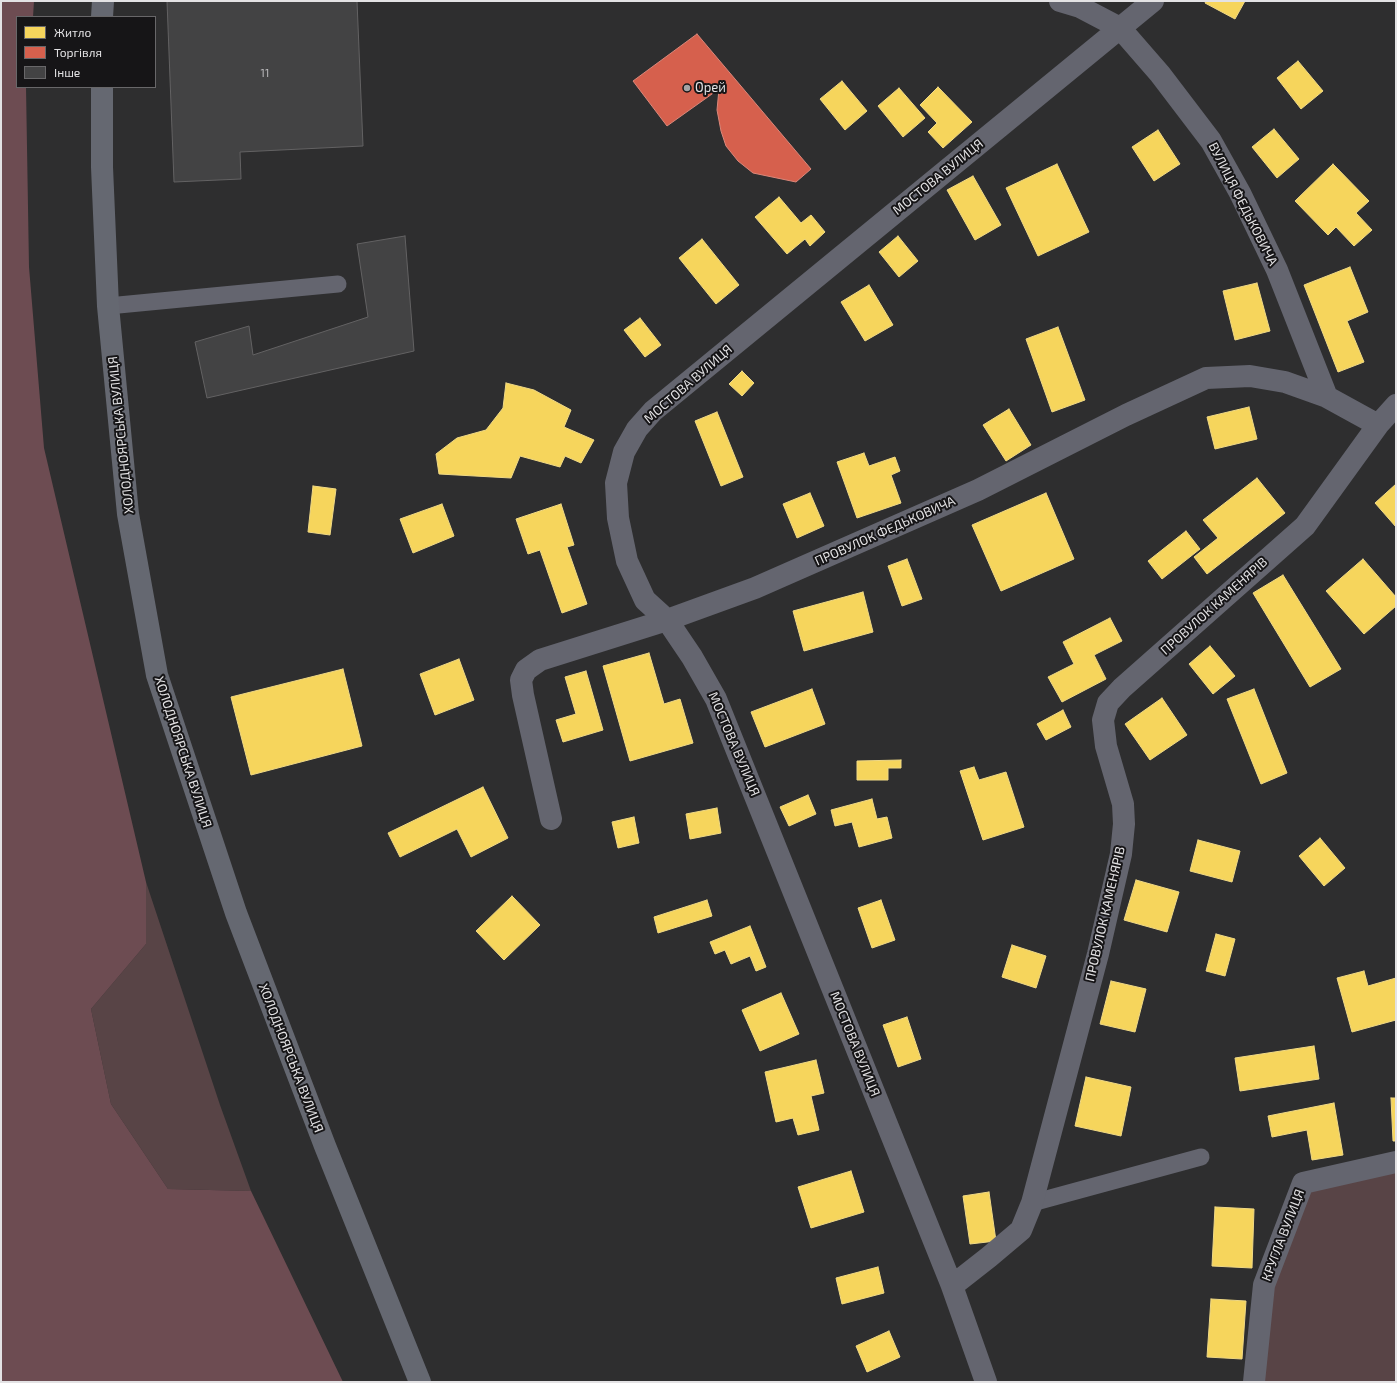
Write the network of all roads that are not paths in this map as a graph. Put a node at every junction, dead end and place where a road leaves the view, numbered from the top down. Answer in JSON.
{"nodes":[{"id":1,"x":102,"y":1,"type":"edge"},
{"id":2,"x":1060,"y":1,"type":"edge"},
{"id":3,"x":1153,"y":1,"type":"edge"},
{"id":4,"x":102,"y":16,"type":"edge"},
{"id":5,"x":1120,"y":28,"type":"junction"},
{"id":6,"x":102,"y":88,"type":"edge"},
{"id":7,"x":338,"y":284,"type":"dead end"},
{"id":8,"x":108,"y":306,"type":"junction"},
{"id":9,"x":1327,"y":397,"type":"junction"},
{"id":10,"x":1396,"y":405,"type":"edge"},
{"id":11,"x":1378,"y":425,"type":"junction"},
{"id":12,"x":667,"y":620,"type":"junction"},
{"id":13,"x":551,"y":819,"type":"dead end"},
{"id":14,"x":1201,"y":1157,"type":"dead end"},
{"id":15,"x":1396,"y":1162,"type":"edge"},
{"id":16,"x":1032,"y":1203,"type":"junction"},
{"id":17,"x":952,"y":1286,"type":"junction"},
{"id":18,"x":420,"y":1382,"type":"edge"},
{"id":19,"x":986,"y":1382,"type":"edge"},
{"id":20,"x":1254,"y":1382,"type":"edge"}],
"edges":[{"from":1,"to":4,"type":"main road"},
{"from":2,"to":5,"type":"street","name":"ВУЛИЦЯ ФЕДЬКОВИЧА"},
{"from":3,"to":5,"type":"street","name":"МОСТОВА ВУЛИЦЯ"},
{"from":5,"to":9,"type":"street","name":"ВУЛИЦЯ ФЕДЬКОВИЧА"},
{"from":5,"to":12,"type":"street","name":"МОСТОВА ВУЛИЦЯ"},
{"from":6,"to":8,"type":"main road","name":"ХОЛОДНОЯРСЬКА ВУЛИЦЯ"},
{"from":7,"to":8,"type":"lane"},
{"from":8,"to":18,"type":"main road","name":"ХОЛОДНОЯРСЬКА ВУЛИЦЯ"},
{"from":9,"to":11,"type":"street","name":"ПРОВУЛОК ФЕДЬКОВИЧА"},
{"from":9,"to":12,"type":"street","name":"ПРОВУЛОК ФЕДЬКОВИЧА"},
{"from":10,"to":11,"type":"street","name":"ПРОВУЛОК КАМЕНЯРІВ"},
{"from":11,"to":16,"type":"street","name":"ПРОВУЛОК КАМЕНЯРІВ"},
{"from":12,"to":13,"type":"street","name":"ПРОВУЛОК ФЕДЬКОВИЧА"},
{"from":12,"to":17,"type":"street","name":"МОСТОВА ВУЛИЦЯ"},
{"from":14,"to":16,"type":"lane"},
{"from":15,"to":20,"type":"street","name":"КРУГЛА ВУЛИЦЯ"},
{"from":16,"to":17,"type":"street","name":"ПРОВУЛОК КАМЕНЯРІВ"},
{"from":17,"to":19,"type":"street","name":"МОСТОВА ВУЛИЦЯ"}]}
